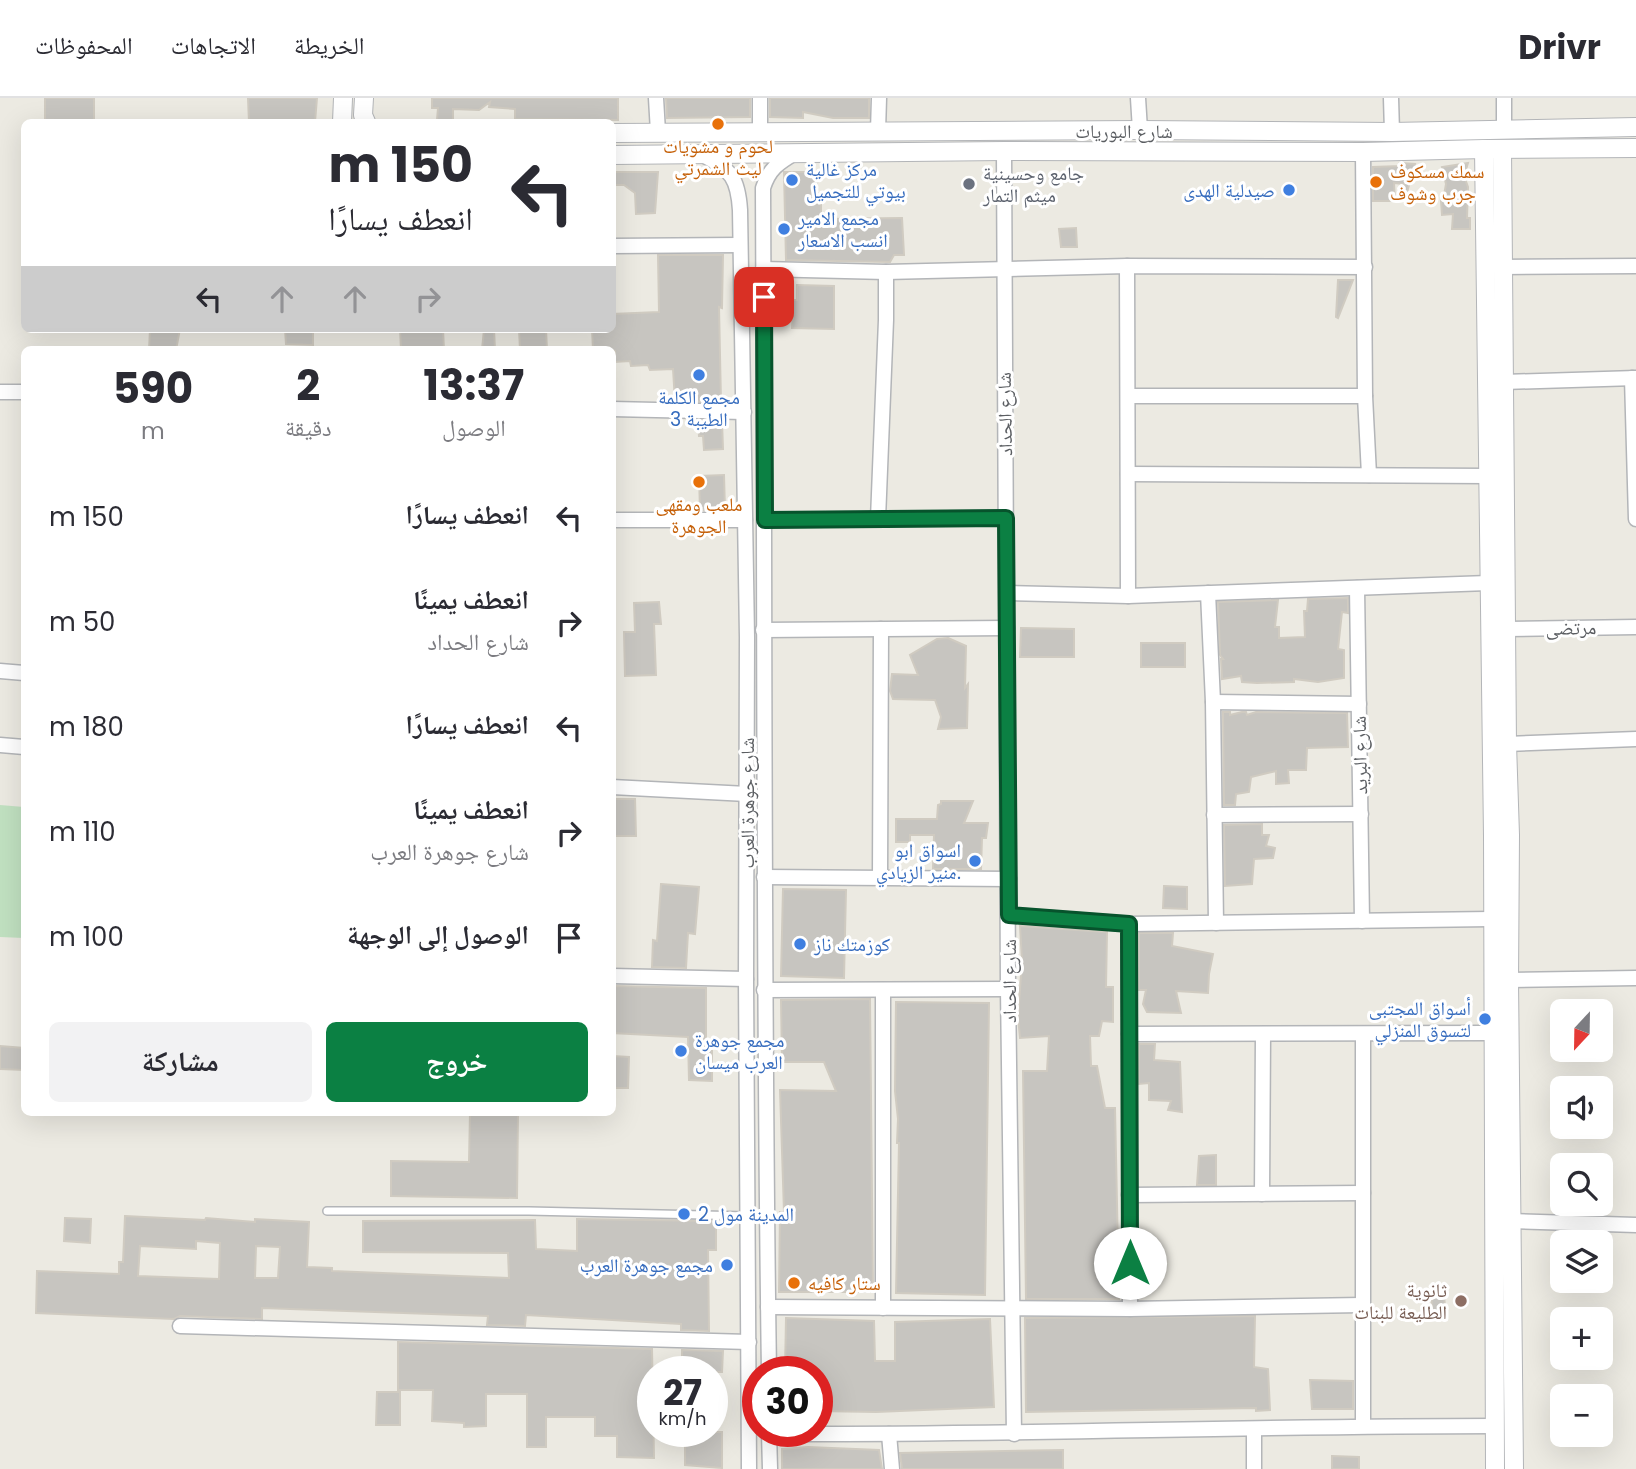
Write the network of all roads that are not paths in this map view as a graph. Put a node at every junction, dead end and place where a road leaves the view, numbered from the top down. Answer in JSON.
{"nodes":[{"id":1,"x":343,"y":98,"type":"edge"},
{"id":2,"x":364,"y":98,"type":"edge"},
{"id":3,"x":656,"y":98,"type":"edge"},
{"id":4,"x":760,"y":98,"type":"edge"},
{"id":5,"x":879,"y":98,"type":"edge"},
{"id":6,"x":1138,"y":98,"type":"edge"},
{"id":7,"x":1391,"y":98,"type":"edge"},
{"id":8,"x":1504,"y":98,"type":"edge"},
{"id":9,"x":342,"y":119,"type":"edge"},
{"id":10,"x":365,"y":119,"type":"edge"},
{"id":11,"x":1140,"y":130,"type":"junction"},
{"id":12,"x":1504,"y":130,"type":"junction"},
{"id":13,"x":878,"y":131,"type":"junction"},
{"id":14,"x":1180,"y":131,"type":"junction"},
{"id":15,"x":658,"y":132,"type":"junction"},
{"id":16,"x":760,"y":132,"type":"junction"},
{"id":17,"x":1392,"y":132,"type":"junction"},
{"id":18,"x":616,"y":133,"type":"edge"},
{"id":19,"x":1635,"y":138,"type":"edge"},
{"id":20,"x":1493,"y":149,"type":"junction"},
{"id":21,"x":1004,"y":150,"type":"junction"},
{"id":22,"x":1141,"y":151,"type":"junction"},
{"id":23,"x":1181,"y":151,"type":"junction"},
{"id":24,"x":1363,"y":152,"type":"junction"},
{"id":25,"x":795,"y":153,"type":"junction"},
{"id":26,"x":702,"y":154,"type":"junction"},
{"id":27,"x":616,"y":155,"type":"edge"},
{"id":28,"x":740,"y":244,"type":"junction"},
{"id":29,"x":616,"y":246,"type":"edge"},
{"id":30,"x":1127,"y":266,"type":"junction"},
{"id":31,"x":1636,"y":266,"type":"edge"},
{"id":32,"x":1004,"y":267,"type":"junction"},
{"id":33,"x":1365,"y":267,"type":"junction"},
{"id":34,"x":1502,"y":267,"type":"junction"},
{"id":35,"x":764,"y":269,"type":"junction"},
{"id":36,"x":886,"y":272,"type":"junction"},
{"id":37,"x":1634,"y":378,"type":"edge"},
{"id":38,"x":1504,"y":382,"type":"junction"},
{"id":39,"x":0,"y":392,"type":"edge"},
{"id":40,"x":21,"y":392,"type":"edge"},
{"id":41,"x":1128,"y":396,"type":"junction"},
{"id":42,"x":1365,"y":396,"type":"junction"},
{"id":43,"x":616,"y":409,"type":"edge"},
{"id":44,"x":744,"y":412,"type":"junction"},
{"id":45,"x":1128,"y":474,"type":"junction"},
{"id":46,"x":1369,"y":475,"type":"junction"},
{"id":47,"x":1488,"y":476,"type":"junction"},
{"id":48,"x":1636,"y":492,"type":"edge"},
{"id":49,"x":1006,"y":518,"type":"junction"},
{"id":50,"x":878,"y":519,"type":"junction"},
{"id":51,"x":1636,"y":519,"type":"edge"},
{"id":52,"x":616,"y":520,"type":"edge"},
{"id":53,"x":746,"y":520,"type":"junction"},
{"id":54,"x":765,"y":520,"type":"junction"},
{"id":55,"x":1489,"y":583,"type":"junction"},
{"id":56,"x":1357,"y":588,"type":"junction"},
{"id":57,"x":1007,"y":593,"type":"junction"},
{"id":58,"x":1208,"y":593,"type":"junction"},
{"id":59,"x":1128,"y":596,"type":"junction"},
{"id":60,"x":1636,"y":627,"type":"edge"},
{"id":61,"x":1007,"y":628,"type":"junction"},
{"id":62,"x":881,"y":629,"type":"junction"},
{"id":63,"x":1506,"y":629,"type":"junction"},
{"id":64,"x":763,"y":630,"type":"junction"},
{"id":65,"x":0,"y":671,"type":"edge"},
{"id":66,"x":21,"y":673,"type":"edge"},
{"id":67,"x":1213,"y":702,"type":"junction"},
{"id":68,"x":1359,"y":704,"type":"junction"},
{"id":69,"x":1636,"y":739,"type":"edge"},
{"id":70,"x":1507,"y":744,"type":"junction"},
{"id":71,"x":0,"y":746,"type":"edge"},
{"id":72,"x":21,"y":747,"type":"edge"},
{"id":73,"x":1636,"y":749,"type":"edge"},
{"id":74,"x":616,"y":787,"type":"edge"},
{"id":75,"x":1500,"y":793,"type":"junction"},
{"id":76,"x":747,"y":794,"type":"junction"},
{"id":77,"x":1361,"y":814,"type":"junction"},
{"id":78,"x":1213,"y":815,"type":"junction"},
{"id":79,"x":1502,"y":836,"type":"junction"},
{"id":80,"x":764,"y":877,"type":"junction"},
{"id":81,"x":880,"y":878,"type":"junction"},
{"id":82,"x":1009,"y":879,"type":"junction"},
{"id":83,"x":1009,"y":915,"type":"junction"},
{"id":84,"x":1492,"y":919,"type":"junction"},
{"id":85,"x":1362,"y":921,"type":"junction"},
{"id":86,"x":1216,"y":923,"type":"junction"},
{"id":87,"x":1129,"y":924,"type":"junction"},
{"id":88,"x":616,"y":976,"type":"edge"},
{"id":89,"x":1636,"y":978,"type":"edge"},
{"id":90,"x":746,"y":979,"type":"junction"},
{"id":91,"x":1509,"y":980,"type":"junction"},
{"id":92,"x":1008,"y":989,"type":"junction"},
{"id":93,"x":764,"y":990,"type":"junction"},
{"id":94,"x":883,"y":990,"type":"junction"},
{"id":95,"x":1492,"y":1033,"type":"junction"},
{"id":96,"x":1129,"y":1034,"type":"junction"},
{"id":97,"x":1263,"y":1034,"type":"junction"},
{"id":98,"x":1363,"y":1034,"type":"junction"},
{"id":99,"x":1363,"y":1193,"type":"junction"},
{"id":100,"x":1262,"y":1194,"type":"junction"},
{"id":101,"x":1129,"y":1195,"type":"junction"},
{"id":102,"x":327,"y":1212,"type":"dead end"},
{"id":103,"x":749,"y":1216,"type":"junction"},
{"id":104,"x":1511,"y":1221,"type":"junction"},
{"id":105,"x":1636,"y":1225,"type":"edge"},
{"id":106,"x":1362,"y":1305,"type":"junction"},
{"id":107,"x":768,"y":1307,"type":"junction"},
{"id":108,"x":883,"y":1308,"type":"junction"},
{"id":109,"x":1013,"y":1308,"type":"junction"},
{"id":110,"x":1130,"y":1309,"type":"junction"},
{"id":111,"x":180,"y":1326,"type":"dead end"},
{"id":112,"x":749,"y":1342,"type":"junction"},
{"id":113,"x":769,"y":1356,"type":"edge"},
{"id":114,"x":1363,"y":1426,"type":"junction"},
{"id":115,"x":1494,"y":1426,"type":"junction"},
{"id":116,"x":1254,"y":1429,"type":"junction"},
{"id":117,"x":833,"y":1434,"type":"edge"},
{"id":118,"x":889,"y":1434,"type":"junction"},
{"id":119,"x":1014,"y":1434,"type":"junction"},
{"id":120,"x":769,"y":1447,"type":"edge"},
{"id":121,"x":749,"y":1469,"type":"edge"},
{"id":122,"x":770,"y":1469,"type":"edge"},
{"id":123,"x":892,"y":1469,"type":"edge"},
{"id":124,"x":1254,"y":1469,"type":"edge"},
{"id":125,"x":1495,"y":1469,"type":"edge"},
{"id":126,"x":1514,"y":1469,"type":"edge"}],
"edges":[{"from":1,"to":9,"type":"street"},
{"from":2,"to":10,"type":"street"},
{"from":3,"to":15,"type":"street"},
{"from":4,"to":16,"type":"street"},
{"from":5,"to":13,"type":"street"},
{"from":6,"to":11,"type":"street"},
{"from":7,"to":17,"type":"street"},
{"from":8,"to":12,"type":"street"},
{"from":11,"to":13,"type":"street","name":"شارع البوريات"},
{"from":11,"to":14,"type":"street","name":"شارع البوريات"},
{"from":11,"to":22,"type":"street"},
{"from":12,"to":17,"type":"street","name":"شارع البوريات"},
{"from":12,"to":19,"type":"street","name":"شارع البوريات"},
{"from":13,"to":16,"type":"street","name":"شارع البوريات"},
{"from":14,"to":17,"type":"street","name":"شارع البوريات"},
{"from":14,"to":23,"type":"street"},
{"from":15,"to":16,"type":"street","name":"شارع البوريات"},
{"from":15,"to":18,"type":"street","name":"شارع البوريات"},
{"from":19,"to":20,"type":"street","name":"شارع البوريات"},
{"from":20,"to":24,"type":"street","name":"شارع البوريات"},
{"from":20,"to":34,"type":"street"},
{"from":20,"to":47,"type":"street"},
{"from":21,"to":22,"type":"street","name":"شارع البوريات"},
{"from":21,"to":25,"type":"street","name":"شارع البوريات"},
{"from":21,"to":32,"type":"street","name":"شارع الحداد"},
{"from":22,"to":23,"type":"street","name":"شارع البوريات"},
{"from":23,"to":24,"type":"street","name":"شارع البوريات"},
{"from":24,"to":33,"type":"street"},
{"from":25,"to":26,"type":"street","name":"شارع البوريات"},
{"from":25,"to":35,"type":"street","name":"شارع جوهرة العرب"},
{"from":26,"to":27,"type":"street","name":"شارع البوريات"},
{"from":26,"to":28,"type":"street","name":"شارع جوهرة العرب"},
{"from":28,"to":29,"type":"street"},
{"from":28,"to":44,"type":"street","name":"شارع جوهرة العرب"},
{"from":30,"to":32,"type":"street"},
{"from":30,"to":33,"type":"street"},
{"from":30,"to":41,"type":"street"},
{"from":31,"to":34,"type":"street"},
{"from":32,"to":36,"type":"street"},
{"from":32,"to":49,"type":"street","name":"شارع الحداد"},
{"from":33,"to":42,"type":"street"},
{"from":34,"to":38,"type":"street"},
{"from":35,"to":36,"type":"street"},
{"from":35,"to":54,"type":"street","name":"شارع جوهرة العرب"},
{"from":36,"to":50,"type":"street"},
{"from":37,"to":38,"type":"street"},
{"from":37,"to":48,"type":"street"},
{"from":38,"to":63,"type":"street"},
{"from":39,"to":40,"type":"street"},
{"from":41,"to":42,"type":"street"},
{"from":41,"to":45,"type":"street"},
{"from":42,"to":46,"type":"street"},
{"from":43,"to":44,"type":"street"},
{"from":44,"to":53,"type":"street","name":"شارع جوهرة العرب"},
{"from":45,"to":46,"type":"street"},
{"from":45,"to":59,"type":"street"},
{"from":46,"to":47,"type":"street"},
{"from":47,"to":55,"type":"street"},
{"from":48,"to":51,"type":"street"},
{"from":49,"to":50,"type":"street"},
{"from":49,"to":57,"type":"street","name":"شارع الحداد"},
{"from":50,"to":54,"type":"street"},
{"from":52,"to":53,"type":"street"},
{"from":53,"to":76,"type":"street","name":"شارع جوهرة العرب"},
{"from":54,"to":64,"type":"street","name":"شارع جوهرة العرب"},
{"from":55,"to":56,"type":"street"},
{"from":55,"to":75,"type":"street"},
{"from":56,"to":58,"type":"street"},
{"from":56,"to":68,"type":"street","name":"شارع البريد"},
{"from":57,"to":59,"type":"street"},
{"from":57,"to":61,"type":"street","name":"شارع الحداد"},
{"from":58,"to":59,"type":"street"},
{"from":58,"to":67,"type":"street"},
{"from":60,"to":63,"type":"street","name":"مرتضى"},
{"from":61,"to":62,"type":"street"},
{"from":61,"to":82,"type":"street","name":"شارع الحداد"},
{"from":62,"to":64,"type":"street"},
{"from":62,"to":81,"type":"street"},
{"from":63,"to":70,"type":"street"},
{"from":64,"to":80,"type":"street","name":"شارع جوهرة العرب"},
{"from":65,"to":66,"type":"street"},
{"from":67,"to":68,"type":"street"},
{"from":67,"to":78,"type":"street"},
{"from":68,"to":77,"type":"street","name":"شارع البريد"},
{"from":69,"to":70,"type":"street"},
{"from":69,"to":73,"type":"street"},
{"from":70,"to":75,"type":"street"},
{"from":71,"to":72,"type":"street"},
{"from":74,"to":76,"type":"street"},
{"from":75,"to":79,"type":"street"},
{"from":76,"to":90,"type":"street","name":"شارع جوهرة العرب"},
{"from":77,"to":78,"type":"street"},
{"from":77,"to":85,"type":"street","name":"شارع البريد"},
{"from":78,"to":86,"type":"street"},
{"from":79,"to":84,"type":"street"},
{"from":79,"to":91,"type":"street"},
{"from":80,"to":81,"type":"street"},
{"from":80,"to":93,"type":"street","name":"شارع جوهرة العرب"},
{"from":81,"to":82,"type":"street"},
{"from":82,"to":83,"type":"street","name":"شارع الحداد"},
{"from":83,"to":87,"type":"street"},
{"from":83,"to":92,"type":"street","name":"شارع الحداد"},
{"from":84,"to":85,"type":"street"},
{"from":84,"to":95,"type":"street"},
{"from":85,"to":86,"type":"street"},
{"from":86,"to":87,"type":"street"},
{"from":87,"to":96,"type":"street"},
{"from":88,"to":90,"type":"street"},
{"from":89,"to":91,"type":"street"},
{"from":90,"to":103,"type":"street","name":"شارع جوهرة العرب"},
{"from":91,"to":104,"type":"street"},
{"from":92,"to":94,"type":"street"},
{"from":92,"to":109,"type":"street","name":"شارع الحداد"},
{"from":93,"to":94,"type":"street"},
{"from":93,"to":107,"type":"street","name":"شارع جوهرة العرب"},
{"from":94,"to":108,"type":"street"},
{"from":95,"to":98,"type":"street"},
{"from":95,"to":115,"type":"street"},
{"from":96,"to":97,"type":"street"},
{"from":96,"to":101,"type":"street"},
{"from":97,"to":98,"type":"street"},
{"from":97,"to":100,"type":"street"},
{"from":98,"to":99,"type":"street"},
{"from":99,"to":100,"type":"street"},
{"from":99,"to":106,"type":"street"},
{"from":100,"to":101,"type":"street"},
{"from":101,"to":110,"type":"street"},
{"from":102,"to":103,"type":"lane"},
{"from":103,"to":112,"type":"street","name":"شارع جوهرة العرب"},
{"from":104,"to":105,"type":"street"},
{"from":104,"to":126,"type":"street"},
{"from":106,"to":110,"type":"street"},
{"from":106,"to":114,"type":"street"},
{"from":107,"to":108,"type":"street"},
{"from":107,"to":113,"type":"street","name":"شارع جوهرة العرب"},
{"from":108,"to":109,"type":"street"},
{"from":109,"to":110,"type":"street"},
{"from":109,"to":119,"type":"street","name":"شارع الحداد"},
{"from":111,"to":112,"type":"street"},
{"from":112,"to":121,"type":"street","name":"شارع جوهرة العرب"},
{"from":114,"to":115,"type":"street"},
{"from":114,"to":116,"type":"street"},
{"from":115,"to":125,"type":"street"},
{"from":116,"to":119,"type":"street"},
{"from":116,"to":124,"type":"street"},
{"from":117,"to":118,"type":"street"},
{"from":118,"to":119,"type":"street"},
{"from":118,"to":123,"type":"street"},
{"from":120,"to":122,"type":"street"}]}
